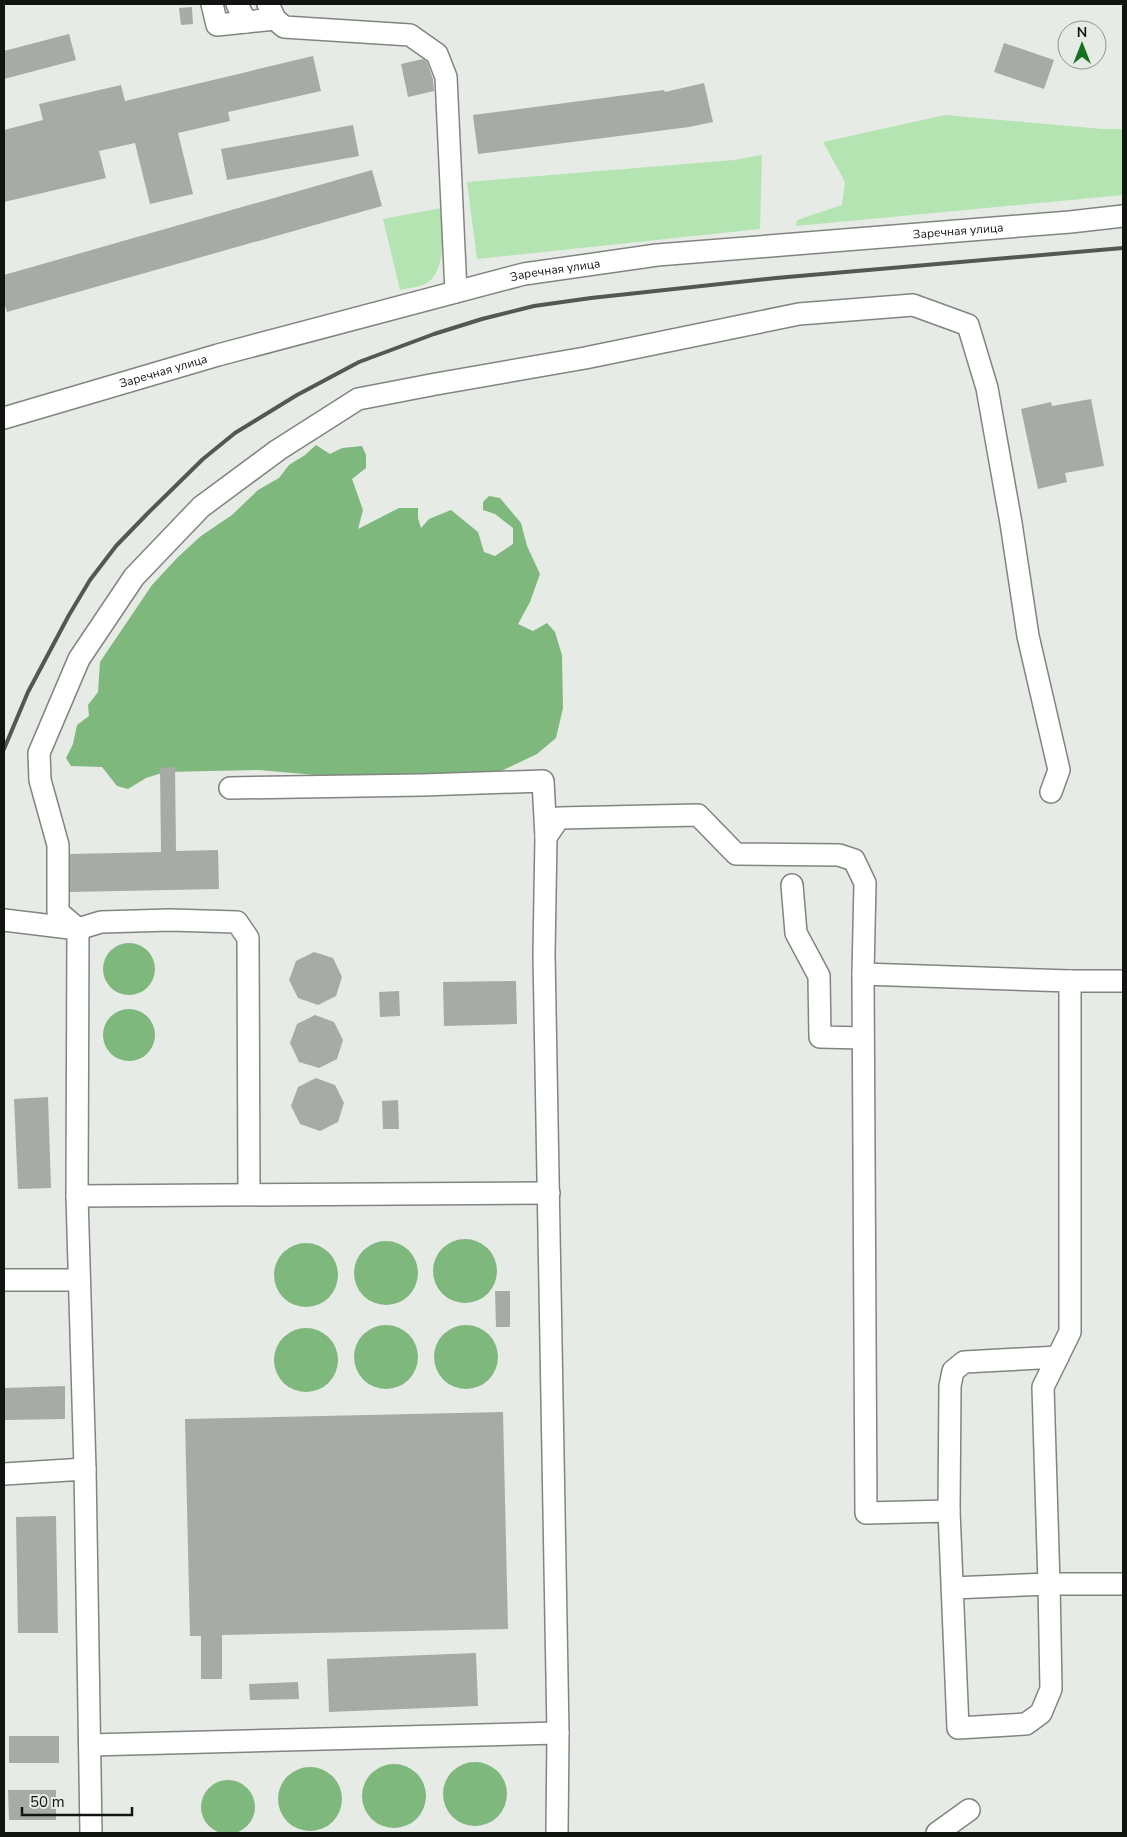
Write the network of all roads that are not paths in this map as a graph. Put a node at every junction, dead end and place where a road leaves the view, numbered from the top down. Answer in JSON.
{"nodes":[{"id":1,"x":212,"y":4,"type":"edge"},
{"id":2,"x":272,"y":12,"type":"edge"},
{"id":3,"x":242,"y":13,"type":"edge"},
{"id":4,"x":1123,"y":216,"type":"edge"},
{"id":5,"x":456,"y":292,"type":"junction"},
{"id":6,"x":4,"y":418,"type":"edge"},
{"id":7,"x":230,"y":788,"type":"dead end"},
{"id":8,"x":1051,"y":792,"type":"dead end"},
{"id":9,"x":546,"y":837,"type":"junction"},
{"id":10,"x":792,"y":886,"type":"dead end"},
{"id":11,"x":4,"y":920,"type":"edge"},
{"id":12,"x":78,"y":929,"type":"junction"},
{"id":13,"x":863,"y":974,"type":"junction"},
{"id":14,"x":1070,"y":981,"type":"junction"},
{"id":15,"x":1123,"y":981,"type":"edge"},
{"id":16,"x":863,"y":1038,"type":"junction"},
{"id":17,"x":549,"y":1192,"type":"junction"},
{"id":18,"x":249,"y":1194,"type":"junction"},
{"id":19,"x":78,"y":1196,"type":"junction"},
{"id":20,"x":4,"y":1280,"type":"edge"},
{"id":21,"x":79,"y":1280,"type":"junction"},
{"id":22,"x":1058,"y":1357,"type":"junction"},
{"id":23,"x":85,"y":1469,"type":"junction"},
{"id":24,"x":4,"y":1474,"type":"edge"},
{"id":25,"x":949,"y":1511,"type":"junction"},
{"id":26,"x":1049,"y":1584,"type":"junction"},
{"id":27,"x":1123,"y":1584,"type":"edge"},
{"id":28,"x":952,"y":1588,"type":"junction"},
{"id":29,"x":558,"y":1733,"type":"junction"},
{"id":30,"x":90,"y":1745,"type":"junction"},
{"id":31,"x":969,"y":1810,"type":"dead end"},
{"id":32,"x":91,"y":1833,"type":"edge"},
{"id":33,"x":558,"y":1833,"type":"edge"},
{"id":34,"x":937,"y":1833,"type":"edge"}],
"edges":[{"from":1,"to":3,"type":"street"},
{"from":2,"to":3,"type":"street"},
{"from":2,"to":5,"type":"street"},
{"from":4,"to":5,"type":"street","name":"Заречная улица"},
{"from":5,"to":6,"type":"street","name":"Заречная улица"},
{"from":7,"to":9,"type":"street"},
{"from":8,"to":12,"type":"street"},
{"from":9,"to":13,"type":"street"},
{"from":9,"to":17,"type":"street"},
{"from":10,"to":16,"type":"street"},
{"from":11,"to":12,"type":"street"},
{"from":12,"to":18,"type":"street"},
{"from":12,"to":19,"type":"street"},
{"from":13,"to":14,"type":"street"},
{"from":13,"to":16,"type":"street"},
{"from":14,"to":15,"type":"street"},
{"from":14,"to":22,"type":"street"},
{"from":16,"to":25,"type":"street"},
{"from":17,"to":18,"type":"street"},
{"from":17,"to":29,"type":"street"},
{"from":18,"to":19,"type":"street"},
{"from":19,"to":21,"type":"street"},
{"from":20,"to":21,"type":"street"},
{"from":21,"to":23,"type":"street"},
{"from":22,"to":25,"type":"street"},
{"from":22,"to":26,"type":"street"},
{"from":23,"to":24,"type":"street"},
{"from":23,"to":30,"type":"street"},
{"from":25,"to":28,"type":"street"},
{"from":26,"to":27,"type":"street"},
{"from":26,"to":28,"type":"street"},
{"from":26,"to":28,"type":"street"},
{"from":29,"to":30,"type":"street"},
{"from":29,"to":33,"type":"street"},
{"from":30,"to":32,"type":"street"},
{"from":31,"to":34,"type":"street"}]}
